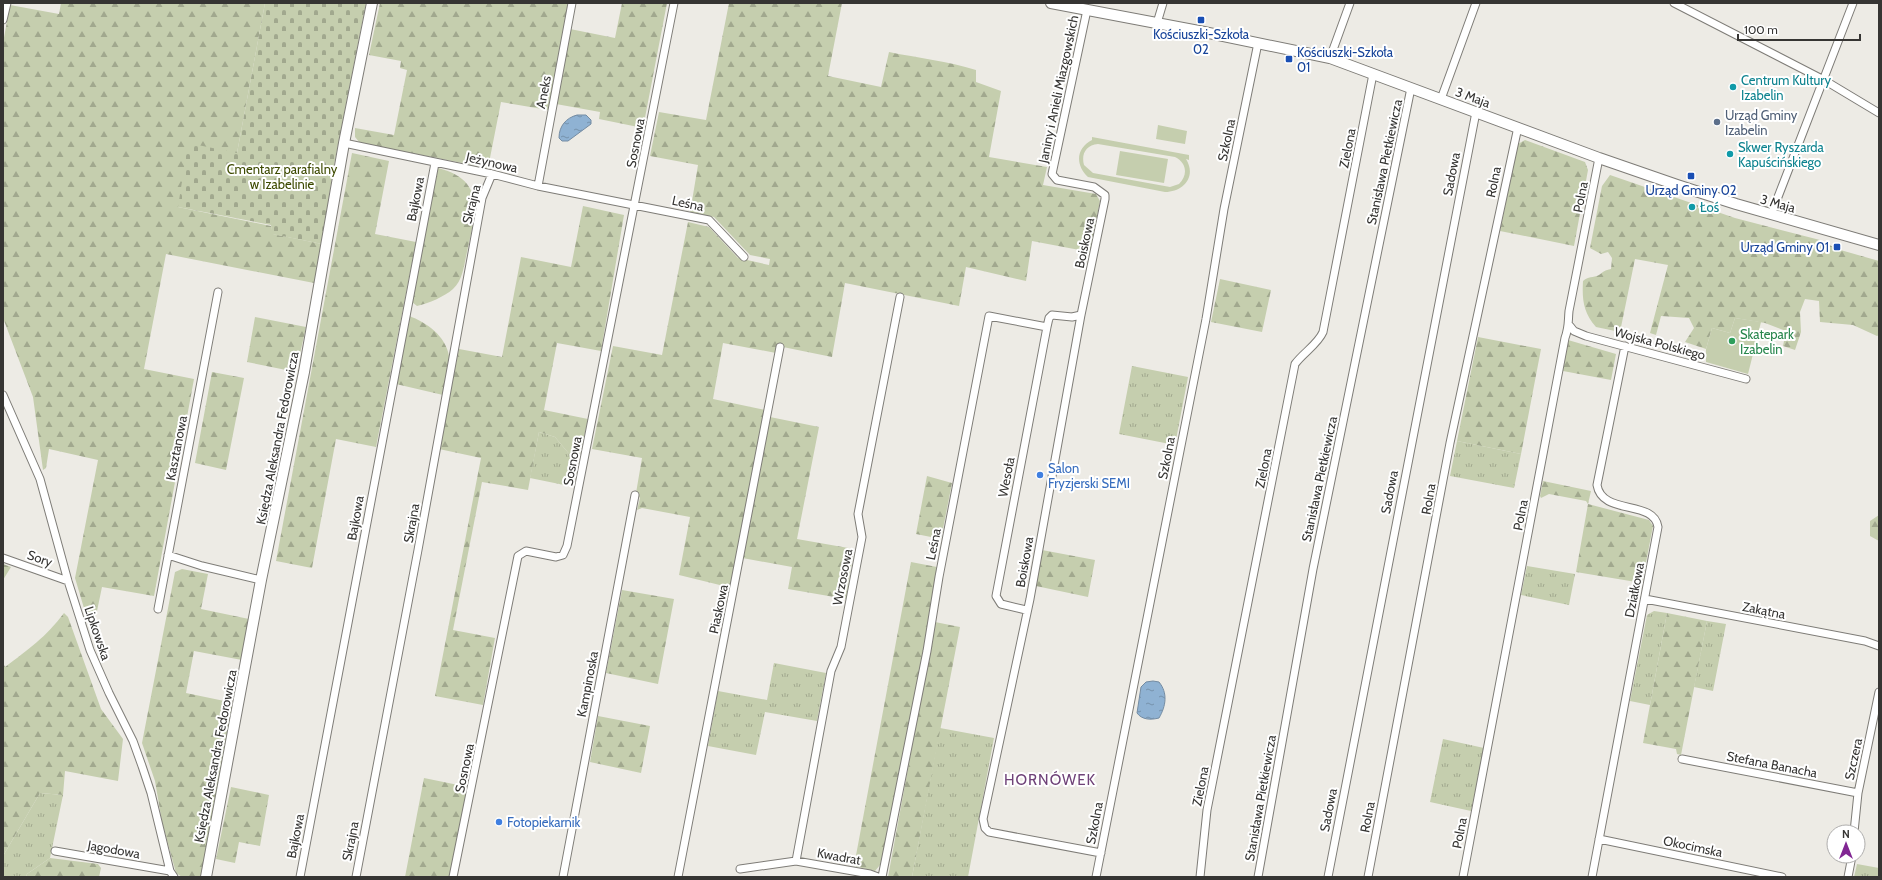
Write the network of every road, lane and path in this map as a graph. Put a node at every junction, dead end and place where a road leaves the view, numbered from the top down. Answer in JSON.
{"nodes":[{"id":1,"x":6,"y":3,"type":"edge"},
{"id":2,"x":372,"y":3,"type":"edge"},
{"id":3,"x":572,"y":3,"type":"edge"},
{"id":4,"x":674,"y":3,"type":"edge"},
{"id":5,"x":1051,"y":3,"type":"edge"},
{"id":6,"x":1163,"y":3,"type":"edge"},
{"id":7,"x":1350,"y":3,"type":"edge"},
{"id":8,"x":1476,"y":3,"type":"edge"},
{"id":9,"x":1674,"y":3,"type":"edge"},
{"id":10,"x":1853,"y":3,"type":"edge"},
{"id":11,"x":1087,"y":10,"type":"junction"},
{"id":12,"x":3,"y":20,"type":"edge"},
{"id":13,"x":1157,"y":23,"type":"junction"},
{"id":14,"x":1258,"y":43,"type":"junction"},
{"id":15,"x":1330,"y":58,"type":"junction"},
{"id":16,"x":1373,"y":74,"type":"junction"},
{"id":17,"x":1824,"y":80,"type":"junction"},
{"id":18,"x":1411,"y":88,"type":"junction"},
{"id":19,"x":1441,"y":99,"type":"junction"},
{"id":20,"x":1476,"y":112,"type":"junction"},
{"id":21,"x":1879,"y":113,"type":"edge"},
{"id":22,"x":1518,"y":127,"type":"junction"},
{"id":23,"x":344,"y":143,"type":"junction"},
{"id":24,"x":1599,"y":158,"type":"junction"},
{"id":25,"x":435,"y":163,"type":"junction"},
{"id":26,"x":492,"y":174,"type":"junction"},
{"id":27,"x":538,"y":186,"type":"junction"},
{"id":28,"x":1094,"y":187,"type":"joint"},
{"id":29,"x":636,"y":205,"type":"junction"},
{"id":30,"x":1771,"y":214,"type":"junction"},
{"id":31,"x":1879,"y":245,"type":"edge"},
{"id":32,"x":744,"y":257,"type":"dead end"},
{"id":33,"x":218,"y":292,"type":"dead end"},
{"id":34,"x":900,"y":296,"type":"dead end"},
{"id":35,"x":1082,"y":315,"type":"junction"},
{"id":36,"x":1570,"y":326,"type":"junction"},
{"id":37,"x":1047,"y":327,"type":"junction"},
{"id":38,"x":1625,"y":346,"type":"junction"},
{"id":39,"x":780,"y":347,"type":"dead end"},
{"id":40,"x":1746,"y":379,"type":"dead end"},
{"id":41,"x":3,"y":395,"type":"edge"},
{"id":42,"x":635,"y":495,"type":"dead end"},
{"id":43,"x":168,"y":555,"type":"junction"},
{"id":44,"x":3,"y":558,"type":"edge"},
{"id":45,"x":262,"y":580,"type":"junction"},
{"id":46,"x":68,"y":581,"type":"junction"},
{"id":47,"x":1645,"y":599,"type":"junction"},
{"id":48,"x":158,"y":609,"type":"dead end"},
{"id":49,"x":1026,"y":610,"type":"junction"},
{"id":50,"x":1879,"y":646,"type":"edge"},
{"id":51,"x":1879,"y":692,"type":"edge"},
{"id":52,"x":1682,"y":759,"type":"dead end"},
{"id":53,"x":1858,"y":793,"type":"junction"},
{"id":54,"x":1855,"y":824,"type":"edge"},
{"id":55,"x":1599,"y":839,"type":"junction"},
{"id":56,"x":55,"y":851,"type":"dead end"},
{"id":57,"x":1101,"y":853,"type":"junction"},
{"id":58,"x":796,"y":861,"type":"junction"},
{"id":59,"x":1850,"y":864,"type":"edge"},
{"id":60,"x":740,"y":870,"type":"dead end"},
{"id":61,"x":172,"y":874,"type":"edge"},
{"id":62,"x":206,"y":877,"type":"edge"},
{"id":63,"x":300,"y":877,"type":"edge"},
{"id":64,"x":356,"y":877,"type":"edge"},
{"id":65,"x":453,"y":877,"type":"edge"},
{"id":66,"x":563,"y":877,"type":"edge"},
{"id":67,"x":678,"y":877,"type":"edge"},
{"id":68,"x":878,"y":877,"type":"edge"},
{"id":69,"x":882,"y":877,"type":"edge"},
{"id":70,"x":1096,"y":877,"type":"edge"},
{"id":71,"x":1200,"y":877,"type":"edge"},
{"id":72,"x":1258,"y":877,"type":"edge"},
{"id":73,"x":1328,"y":877,"type":"edge"},
{"id":74,"x":1368,"y":877,"type":"edge"},
{"id":75,"x":1463,"y":877,"type":"edge"},
{"id":76,"x":1592,"y":877,"type":"edge"},
{"id":77,"x":1782,"y":877,"type":"edge"},
{"id":78,"x":1848,"y":877,"type":"edge"}],
"edges":[{"from":1,"to":12,"type":"street"},
{"from":2,"to":23,"type":"street","name":"Księdza Aleksandra Fedorowicza"},
{"from":3,"to":27,"type":"street","name":"Aneks"},
{"from":4,"to":29,"type":"street","name":"Sosnowa"},
{"from":5,"to":11,"type":"street","name":"3 Maja"},
{"from":6,"to":13,"type":"street"},
{"from":7,"to":15,"type":"street"},
{"from":8,"to":19,"type":"street"},
{"from":9,"to":17,"type":"street"},
{"from":10,"to":17,"type":"street"},
{"from":11,"to":13,"type":"street","name":"3 Maja"},
{"from":11,"to":28,"type":"street","name":"Janiny i Anieli Miazgowskich"},
{"from":13,"to":14,"type":"street","name":"3 Maja"},
{"from":14,"to":15,"type":"street","name":"3 Maja"},
{"from":14,"to":57,"type":"street","name":"Szkolna"},
{"from":15,"to":16,"type":"street","name":"3 Maja"},
{"from":16,"to":18,"type":"street","name":"3 Maja"},
{"from":16,"to":71,"type":"street","name":"Zielona"},
{"from":17,"to":21,"type":"street"},
{"from":17,"to":30,"type":"street"},
{"from":18,"to":19,"type":"street","name":"3 Maja"},
{"from":18,"to":72,"type":"street","name":"Stanisława Pietkiewicza"},
{"from":19,"to":20,"type":"street","name":"3 Maja"},
{"from":20,"to":22,"type":"street","name":"3 Maja"},
{"from":20,"to":73,"type":"street","name":"Sadowa"},
{"from":22,"to":24,"type":"street","name":"3 Maja"},
{"from":22,"to":74,"type":"street","name":"Rolna"},
{"from":23,"to":25,"type":"street","name":"Jeżynowa"},
{"from":23,"to":45,"type":"street","name":"Księdza Aleksandra Fedorowicza"},
{"from":24,"to":30,"type":"street","name":"3 Maja"},
{"from":24,"to":36,"type":"street","name":"Polna"},
{"from":25,"to":26,"type":"street","name":"Jeżynowa"},
{"from":25,"to":63,"type":"street","name":"Bajkowa"},
{"from":26,"to":27,"type":"street","name":"Jeżynowa"},
{"from":26,"to":64,"type":"street","name":"Skrajna"},
{"from":27,"to":29,"type":"street","name":"Jeżynowa"},
{"from":28,"to":35,"type":"street","name":"Boiskowa"},
{"from":29,"to":32,"type":"street","name":"Leśna"},
{"from":29,"to":65,"type":"street","name":"Sosnowa"},
{"from":30,"to":31,"type":"street","name":"3 Maja"},
{"from":33,"to":43,"type":"street","name":"Kasztanowa"},
{"from":34,"to":58,"type":"street","name":"Wrzosowa"},
{"from":35,"to":37,"type":"street"},
{"from":35,"to":49,"type":"street","name":"Boiskowa"},
{"from":36,"to":38,"type":"street","name":"Wojska Polskiego"},
{"from":36,"to":75,"type":"street","name":"Polna"},
{"from":37,"to":49,"type":"street","name":"Wesoła"},
{"from":37,"to":69,"type":"street","name":"Leśna"},
{"from":38,"to":40,"type":"street","name":"Wojska Polskiego"},
{"from":38,"to":47,"type":"street","name":"Działkowa"},
{"from":39,"to":67,"type":"street","name":"Piaskowa"},
{"from":41,"to":46,"type":"street","name":"Lipkowska"},
{"from":42,"to":66,"type":"street","name":"Kampinoska"},
{"from":43,"to":45,"type":"street"},
{"from":43,"to":48,"type":"street","name":"Kasztanowa"},
{"from":44,"to":46,"type":"street","name":"Sory"},
{"from":45,"to":62,"type":"street","name":"Księdza Aleksandra Fedorowicza"},
{"from":46,"to":61,"type":"street","name":"Lipkowska"},
{"from":47,"to":50,"type":"street","name":"Zakątna"},
{"from":47,"to":55,"type":"street","name":"Działkowa"},
{"from":49,"to":57,"type":"street","name":"Boiskowa"},
{"from":51,"to":53,"type":"street","name":"Szczera"},
{"from":52,"to":53,"type":"street","name":"Stefana Banacha"},
{"from":53,"to":54,"type":"street","name":"Szczera"},
{"from":55,"to":76,"type":"street","name":"Działkowa"},
{"from":55,"to":77,"type":"street","name":"Okocimska"},
{"from":56,"to":61,"type":"street","name":"Jagodowa"},
{"from":57,"to":70,"type":"street","name":"Szkolna"},
{"from":58,"to":60,"type":"street","name":"Kwadrat"},
{"from":58,"to":68,"type":"street","name":"Kwadrat"},
{"from":59,"to":78,"type":"street"}]}
